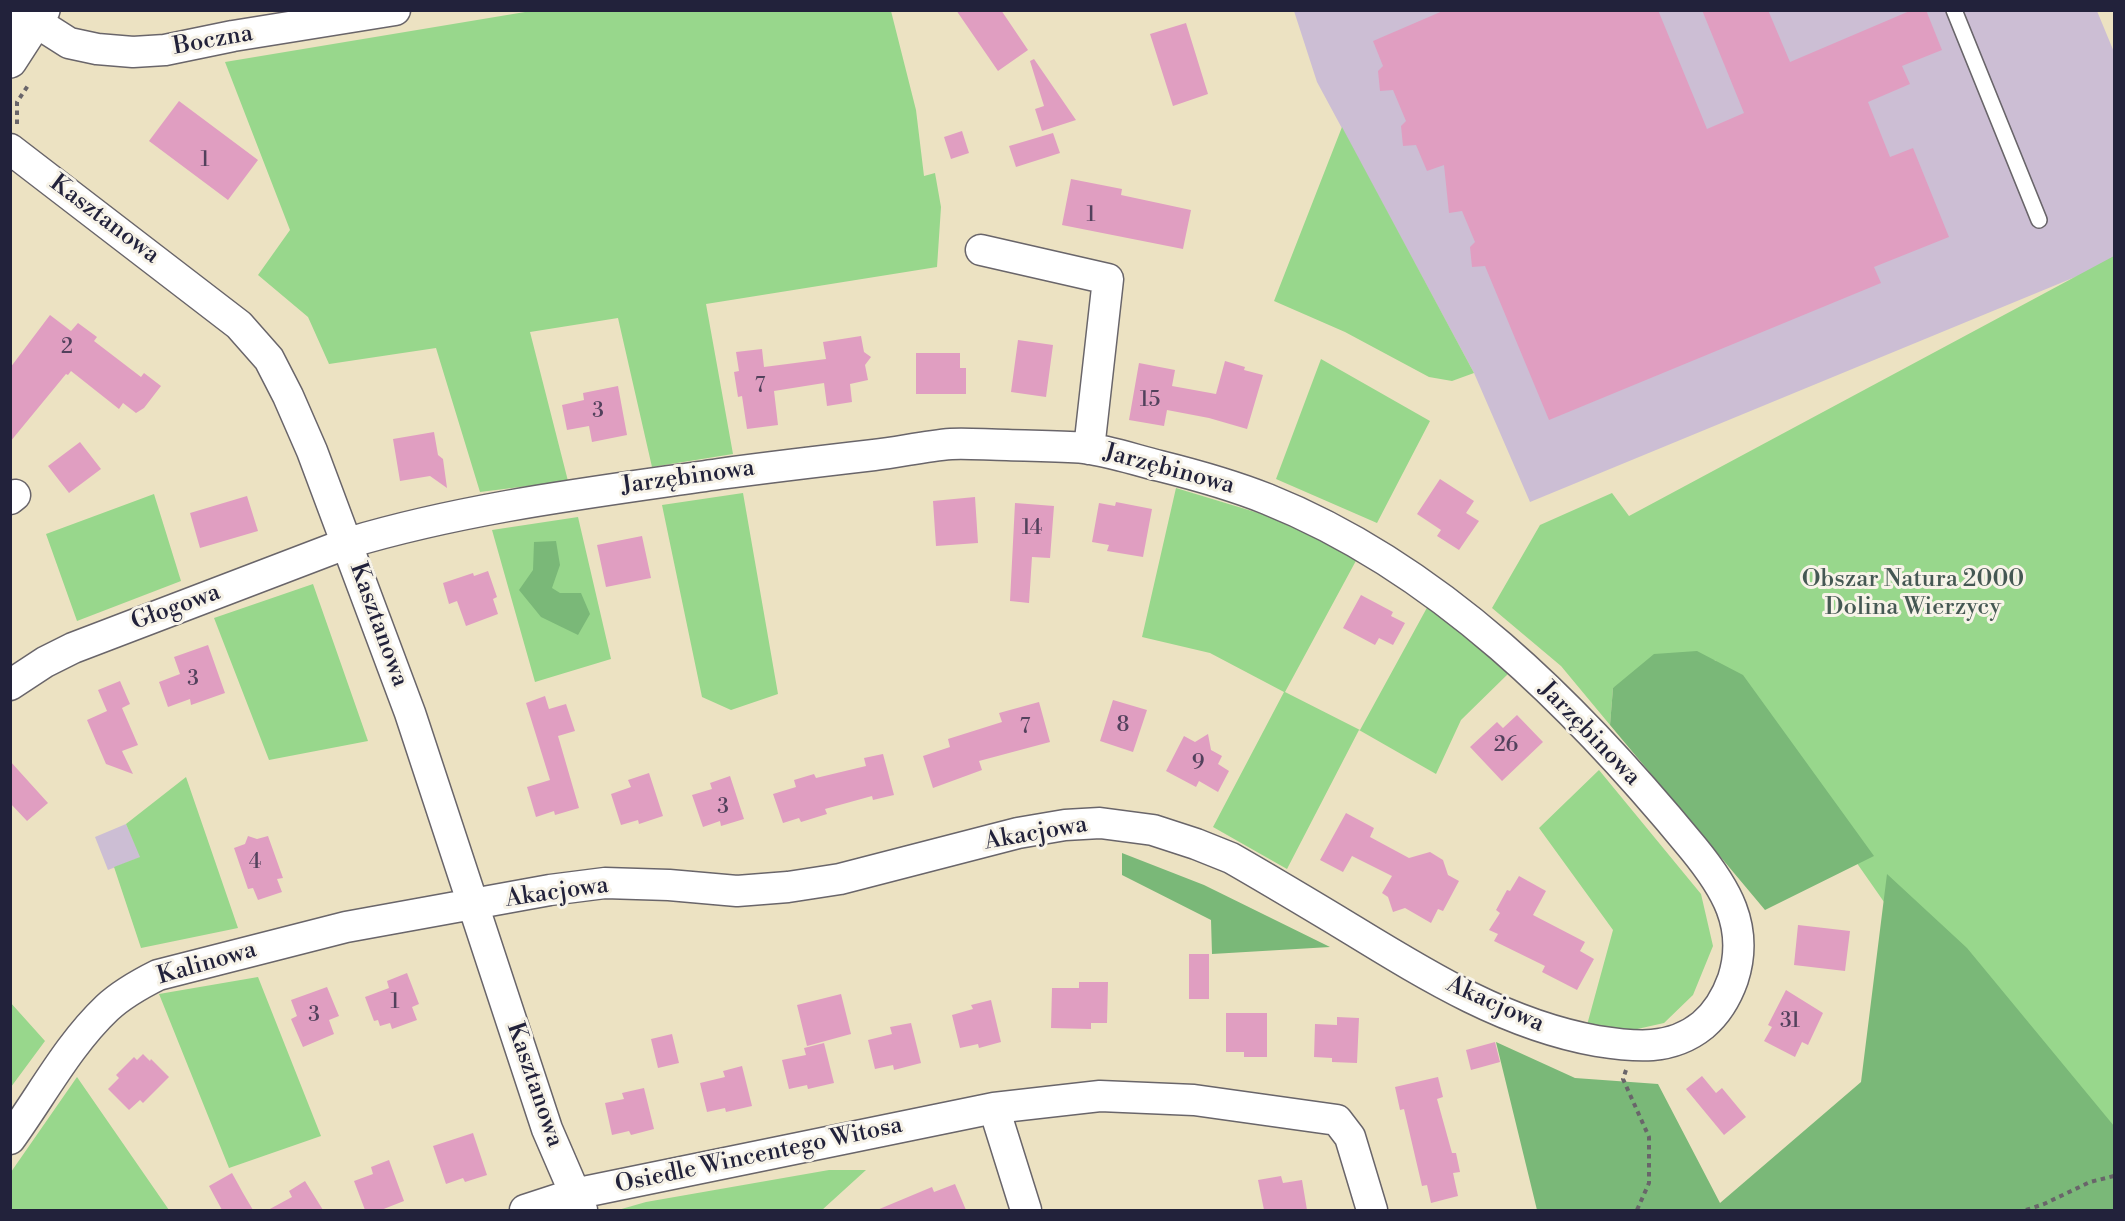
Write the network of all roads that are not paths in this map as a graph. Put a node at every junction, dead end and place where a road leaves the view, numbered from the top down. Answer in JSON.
{"nodes":[{"id":1,"x":395,"y":10,"type":"edge"},
{"id":2,"x":1954,"y":10,"type":"edge"},
{"id":3,"x":31,"y":19,"type":"edge"},
{"id":4,"x":10,"y":61,"type":"edge"},
{"id":5,"x":10,"y":149,"type":"edge"},
{"id":6,"x":2039,"y":220,"type":"dead end"},
{"id":7,"x":981,"y":250,"type":"dead end"},
{"id":8,"x":1089,"y":449,"type":"junction"},
{"id":9,"x":348,"y":543,"type":"junction"},
{"id":10,"x":10,"y":685,"type":"edge"},
{"id":11,"x":474,"y":905,"type":"junction"},
{"id":12,"x":1720,"y":1006,"type":"joint"},
{"id":13,"x":994,"y":1108,"type":"junction"},
{"id":14,"x":10,"y":1139,"type":"edge"},
{"id":15,"x":578,"y":1202,"type":"edge"},
{"id":16,"x":525,"y":1210,"type":"edge"},
{"id":17,"x":1026,"y":1210,"type":"edge"},
{"id":18,"x":1372,"y":1210,"type":"edge"}],
"edges":[{"from":1,"to":3,"type":"street","name":"Boczna"},
{"from":2,"to":6,"type":"lane"},
{"from":3,"to":4,"type":"street"},
{"from":5,"to":9,"type":"street","name":"Kasztanowa"},
{"from":7,"to":8,"type":"street"},
{"from":8,"to":9,"type":"street","name":"Jarzębinowa"},
{"from":8,"to":12,"type":"street","name":"Jarzębinowa"},
{"from":9,"to":10,"type":"street","name":"Głogowa"},
{"from":9,"to":11,"type":"street","name":"Kasztanowa"},
{"from":11,"to":12,"type":"street","name":"Akacjowa"},
{"from":11,"to":14,"type":"street","name":"Kalinowa"},
{"from":11,"to":15,"type":"street","name":"Kasztanowa"},
{"from":13,"to":15,"type":"street","name":"Osiedle Wincentego Witosa"},
{"from":13,"to":17,"type":"street"},
{"from":13,"to":18,"type":"street","name":"Osiedle Wincentego Witosa"},
{"from":15,"to":16,"type":"street","name":"Osiedle Wincentego Witosa"}]}
